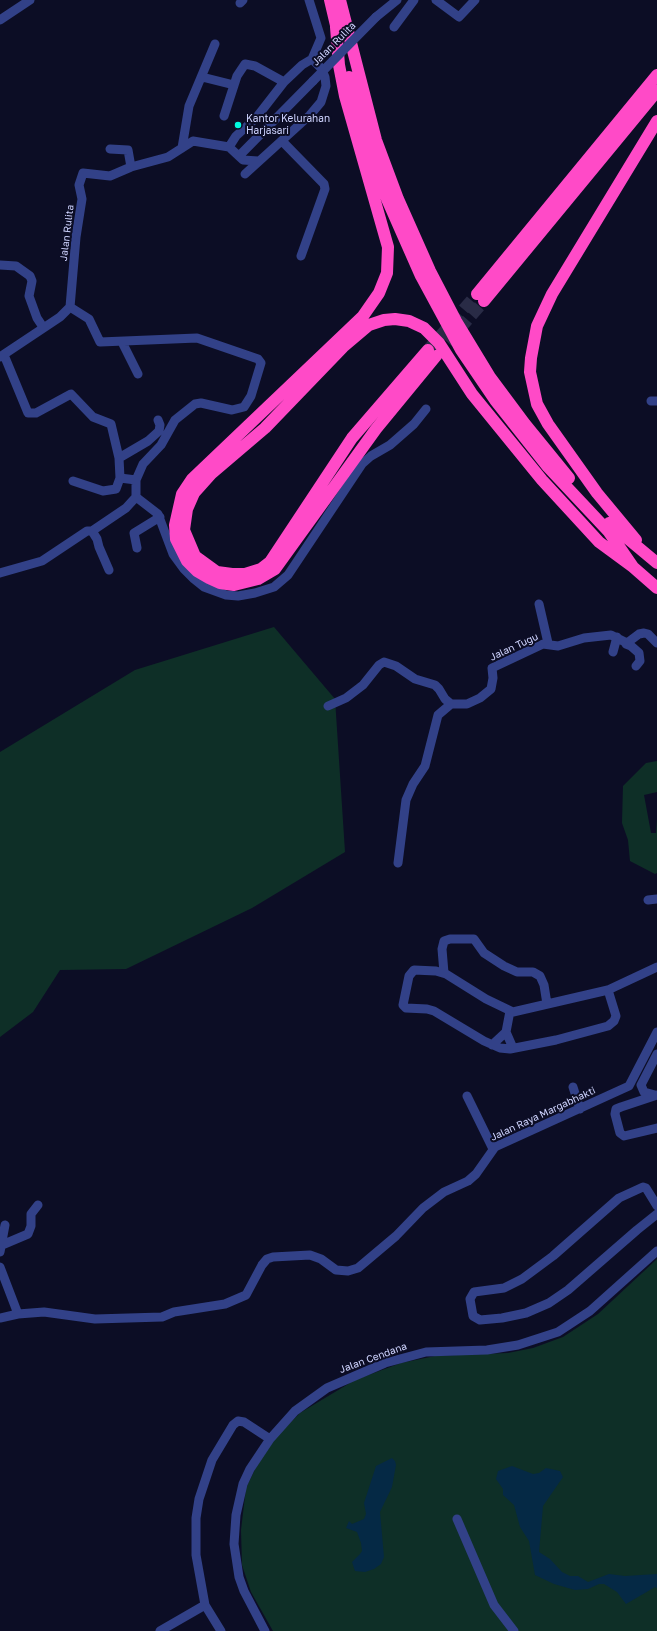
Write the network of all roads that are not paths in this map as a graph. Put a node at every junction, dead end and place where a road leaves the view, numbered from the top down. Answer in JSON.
{"nodes":[{"id":1,"x":30,"y":0,"type":"edge"},
{"id":2,"x":309,"y":0,"type":"edge"},
{"id":3,"x":330,"y":0,"type":"edge"},
{"id":4,"x":340,"y":0,"type":"edge"},
{"id":5,"x":397,"y":0,"type":"edge"},
{"id":6,"x":414,"y":0,"type":"edge"},
{"id":7,"x":436,"y":0,"type":"edge"},
{"id":8,"x":475,"y":0,"type":"edge"},
{"id":9,"x":0,"y":20,"type":"edge"},
{"id":10,"x":336,"y":27,"type":"junction"},
{"id":11,"x":394,"y":27,"type":"dead end"},
{"id":12,"x":215,"y":44,"type":"dead end"},
{"id":13,"x":312,"y":59,"type":"junction"},
{"id":14,"x":657,"y":75,"type":"edge"},
{"id":15,"x":202,"y":77,"type":"junction"},
{"id":16,"x":284,"y":82,"type":"junction"},
{"id":17,"x":234,"y":84,"type":"junction"},
{"id":18,"x":657,"y":91,"type":"edge"},
{"id":19,"x":224,"y":116,"type":"dead end"},
{"id":20,"x":657,"y":121,"type":"edge"},
{"id":21,"x":282,"y":141,"type":"junction"},
{"id":22,"x":228,"y":147,"type":"junction"},
{"id":23,"x":182,"y":148,"type":"junction"},
{"id":24,"x":110,"y":149,"type":"dead end"},
{"id":25,"x":238,"y":156,"type":"junction"},
{"id":26,"x":258,"y":162,"type":"junction"},
{"id":27,"x":132,"y":167,"type":"junction"},
{"id":28,"x":245,"y":174,"type":"dead end"},
{"id":29,"x":301,"y":256,"type":"dead end"},
{"id":30,"x":0,"y":266,"type":"edge"},
{"id":31,"x":70,"y":307,"type":"junction"},
{"id":32,"x":43,"y":327,"type":"junction"},
{"id":33,"x":122,"y":342,"type":"junction"},
{"id":34,"x":2,"y":356,"type":"edge"},
{"id":35,"x":138,"y":374,"type":"dead end"},
{"id":36,"x":486,"y":380,"type":"junction"},
{"id":37,"x":426,"y":409,"type":"dead end"},
{"id":38,"x":158,"y":420,"type":"dead end"},
{"id":39,"x":119,"y":458,"type":"junction"},
{"id":40,"x":552,"y":465,"type":"junction"},
{"id":41,"x":120,"y":478,"type":"junction"},
{"id":42,"x":136,"y":480,"type":"junction"},
{"id":43,"x":73,"y":482,"type":"dead end"},
{"id":44,"x":136,"y":497,"type":"junction"},
{"id":45,"x":160,"y":517,"type":"junction"},
{"id":46,"x":92,"y":531,"type":"junction"},
{"id":47,"x":137,"y":548,"type":"dead end"},
{"id":48,"x":646,"y":552,"type":"junction"},
{"id":49,"x":657,"y":563,"type":"edge"},
{"id":50,"x":633,"y":567,"type":"junction"},
{"id":51,"x":109,"y":570,"type":"dead end"},
{"id":52,"x":0,"y":573,"type":"edge"},
{"id":53,"x":657,"y":588,"type":"edge"},
{"id":54,"x":539,"y":604,"type":"dead end"},
{"id":55,"x":617,"y":637,"type":"junction"},
{"id":56,"x":548,"y":643,"type":"junction"},
{"id":57,"x":657,"y":643,"type":"edge"},
{"id":58,"x":626,"y":644,"type":"junction"},
{"id":59,"x":613,"y":652,"type":"dead end"},
{"id":60,"x":636,"y":666,"type":"dead end"},
{"id":61,"x":451,"y":704,"type":"junction"},
{"id":62,"x":328,"y":706,"type":"dead end"},
{"id":63,"x":398,"y":863,"type":"dead end"},
{"id":64,"x":657,"y":967,"type":"edge"},
{"id":65,"x":444,"y":973,"type":"junction"},
{"id":66,"x":608,"y":990,"type":"junction"},
{"id":67,"x":547,"y":1004,"type":"junction"},
{"id":68,"x":510,"y":1011,"type":"junction"},
{"id":69,"x":506,"y":1032,"type":"junction"},
{"id":70,"x":657,"y":1032,"type":"edge"},
{"id":71,"x":492,"y":1045,"type":"junction"},
{"id":72,"x":513,"y":1048,"type":"junction"},
{"id":73,"x":657,"y":1054,"type":"edge"},
{"id":74,"x":655,"y":1063,"type":"edge"},
{"id":75,"x":573,"y":1087,"type":"dead end"},
{"id":76,"x":656,"y":1095,"type":"edge"},
{"id":77,"x":467,"y":1096,"type":"dead end"},
{"id":78,"x":580,"y":1109,"type":"junction"},
{"id":79,"x":657,"y":1128,"type":"edge"},
{"id":80,"x":493,"y":1149,"type":"junction"},
{"id":81,"x":38,"y":1205,"type":"dead end"},
{"id":82,"x":657,"y":1206,"type":"edge"},
{"id":83,"x":657,"y":1214,"type":"edge"},
{"id":84,"x":5,"y":1225,"type":"dead end"},
{"id":85,"x":1,"y":1249,"type":"edge"},
{"id":86,"x":657,"y":1251,"type":"edge"},
{"id":87,"x":0,"y":1267,"type":"edge"},
{"id":88,"x":18,"y":1314,"type":"junction"},
{"id":89,"x":0,"y":1318,"type":"edge"},
{"id":90,"x":270,"y":1439,"type":"junction"},
{"id":91,"x":457,"y":1519,"type":"dead end"},
{"id":92,"x":205,"y":1605,"type":"junction"},
{"id":93,"x":160,"y":1631,"type":"edge"},
{"id":94,"x":221,"y":1631,"type":"edge"},
{"id":95,"x":265,"y":1631,"type":"edge"},
{"id":96,"x":514,"y":1631,"type":"edge"}],
"edges":[{"from":1,"to":9,"type":"street"},
{"from":2,"to":13,"type":"street"},
{"from":3,"to":10,"type":"highway"},
{"from":4,"to":36,"type":"highway"},
{"from":5,"to":25,"type":"street","name":"Jalan Rulita","bridge":true},
{"from":6,"to":11,"type":"street"},
{"from":7,"to":8,"type":"street"},
{"from":10,"to":36,"type":"highway"},
{"from":10,"to":50,"type":"highway"},
{"from":12,"to":15,"type":"street"},
{"from":13,"to":16,"type":"street"},
{"from":13,"to":21,"type":"street"},
{"from":14,"to":18,"type":"highway"},
{"from":15,"to":17,"type":"street"},
{"from":15,"to":23,"type":"street"},
{"from":16,"to":17,"type":"street"},
{"from":16,"to":22,"type":"street"},
{"from":17,"to":19,"type":"street"},
{"from":20,"to":48,"type":"highway"},
{"from":21,"to":26,"type":"street"},
{"from":21,"to":29,"type":"street"},
{"from":22,"to":23,"type":"street","name":"Jalan Rulita"},
{"from":22,"to":25,"type":"street"},
{"from":23,"to":27,"type":"street","name":"Jalan Rulita"},
{"from":24,"to":27,"type":"street"},
{"from":25,"to":26,"type":"street"},
{"from":26,"to":28,"type":"street"},
{"from":27,"to":31,"type":"street","name":"Jalan Rulita"},
{"from":30,"to":32,"type":"street"},
{"from":31,"to":32,"type":"street"},
{"from":31,"to":33,"type":"street"},
{"from":32,"to":34,"type":"street"},
{"from":33,"to":35,"type":"street"},
{"from":33,"to":42,"type":"street"},
{"from":34,"to":39,"type":"street"},
{"from":36,"to":40,"type":"highway"},
{"from":37,"to":45,"type":"street"},
{"from":38,"to":39,"type":"street"},
{"from":39,"to":41,"type":"street"},
{"from":40,"to":48,"type":"highway"},
{"from":40,"to":50,"type":"highway"},
{"from":41,"to":42,"type":"street"},
{"from":41,"to":43,"type":"street"},
{"from":42,"to":44,"type":"street"},
{"from":44,"to":45,"type":"street"},
{"from":44,"to":46,"type":"street"},
{"from":45,"to":47,"type":"street"},
{"from":46,"to":51,"type":"street"},
{"from":46,"to":52,"type":"street"},
{"from":48,"to":49,"type":"highway"},
{"from":50,"to":53,"type":"highway"},
{"from":54,"to":56,"type":"street"},
{"from":55,"to":56,"type":"street","name":"Jalan Tugu"},
{"from":55,"to":58,"type":"street"},
{"from":55,"to":59,"type":"street"},
{"from":56,"to":61,"type":"street","name":"Jalan Tugu"},
{"from":57,"to":58,"type":"street"},
{"from":58,"to":60,"type":"street"},
{"from":61,"to":62,"type":"street"},
{"from":61,"to":63,"type":"street"},
{"from":64,"to":66,"type":"street"},
{"from":65,"to":67,"type":"street"},
{"from":65,"to":68,"type":"street"},
{"from":65,"to":71,"type":"street"},
{"from":66,"to":67,"type":"street"},
{"from":66,"to":72,"type":"street"},
{"from":67,"to":68,"type":"street"},
{"from":68,"to":69,"type":"street"},
{"from":69,"to":71,"type":"street"},
{"from":69,"to":72,"type":"street"},
{"from":70,"to":78,"type":"street","name":"Jalan Raya Margabhakti"},
{"from":71,"to":72,"type":"street"},
{"from":73,"to":74,"type":"street"},
{"from":74,"to":76,"type":"street"},
{"from":75,"to":78,"type":"street"},
{"from":76,"to":79,"type":"street"},
{"from":77,"to":80,"type":"street"},
{"from":78,"to":80,"type":"street","name":"Jalan Raya Margabhakti"},
{"from":80,"to":88,"type":"street","name":"Jalan Raya Margabhakti"},
{"from":81,"to":85,"type":"street"},
{"from":82,"to":83,"type":"street"},
{"from":84,"to":85,"type":"street"},
{"from":86,"to":90,"type":"street","name":"Jalan Cendana"},
{"from":87,"to":88,"type":"street"},
{"from":88,"to":89,"type":"street","name":"Jalan Raya Margabhakti"},
{"from":90,"to":92,"type":"street"},
{"from":90,"to":95,"type":"street","name":"Jalan Cendana"},
{"from":91,"to":96,"type":"street"},
{"from":92,"to":93,"type":"street"},
{"from":92,"to":94,"type":"street"}]}
